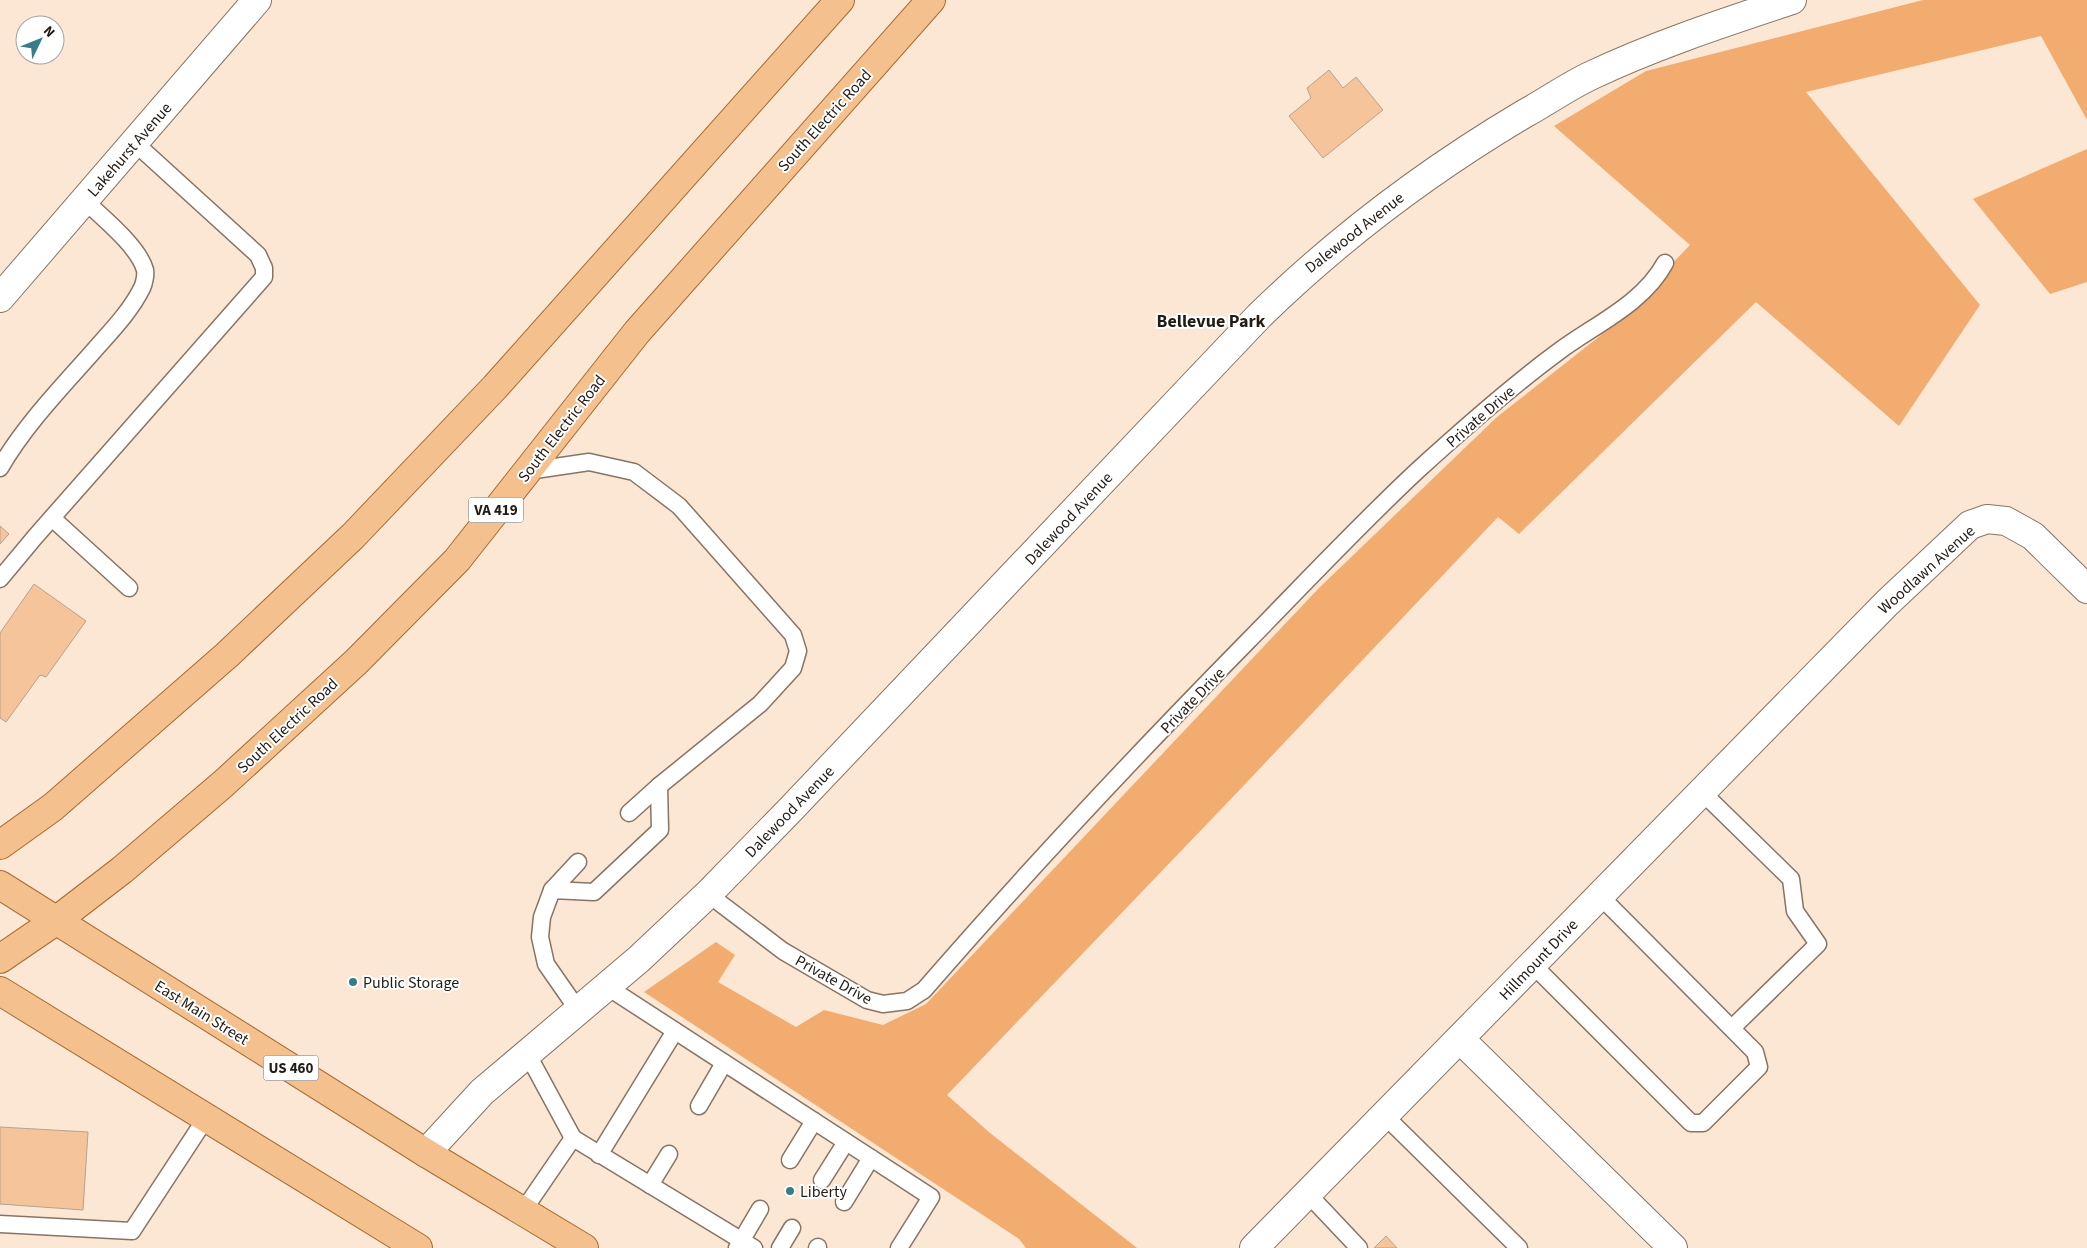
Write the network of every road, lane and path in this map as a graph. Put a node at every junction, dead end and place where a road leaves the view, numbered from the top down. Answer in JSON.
{"nodes":[{"id":1,"x":257,"y":0,"type":"edge"},
{"id":2,"x":840,"y":0,"type":"edge"},
{"id":3,"x":932,"y":0,"type":"edge"},
{"id":4,"x":1792,"y":0,"type":"edge"},
{"id":5,"x":135,"y":143,"type":"junction"},
{"id":6,"x":85,"y":201,"type":"junction"},
{"id":7,"x":1666,"y":263,"type":"dead end"},
{"id":8,"x":0,"y":298,"type":"edge"},
{"id":9,"x":0,"y":468,"type":"edge"},
{"id":10,"x":528,"y":471,"type":"junction"},
{"id":11,"x":52,"y":518,"type":"junction"},
{"id":12,"x":0,"y":579,"type":"edge"},
{"id":13,"x":129,"y":588,"type":"dead end"},
{"id":14,"x":2087,"y":589,"type":"edge"},
{"id":15,"x":1821,"y":670,"type":"joint"},
{"id":16,"x":658,"y":786,"type":"junction"},
{"id":17,"x":1702,"y":792,"type":"junction"},
{"id":18,"x":629,"y":813,"type":"dead end"},
{"id":19,"x":0,"y":845,"type":"edge"},
{"id":20,"x":578,"y":862,"type":"dead end"},
{"id":21,"x":0,"y":885,"type":"edge"},
{"id":22,"x":552,"y":890,"type":"junction"},
{"id":23,"x":708,"y":894,"type":"junction"},
{"id":24,"x":1600,"y":896,"type":"junction"},
{"id":25,"x":57,"y":920,"type":"junction"},
{"id":26,"x":0,"y":959,"type":"edge"},
{"id":27,"x":1533,"y":965,"type":"junction"},
{"id":28,"x":606,"y":986,"type":"junction"},
{"id":29,"x":0,"y":991,"type":"edge"},
{"id":30,"x":578,"y":1010,"type":"junction"},
{"id":31,"x":1732,"y":1028,"type":"junction"},
{"id":32,"x":675,"y":1031,"type":"junction"},
{"id":33,"x":1460,"y":1039,"type":"junction"},
{"id":34,"x":527,"y":1053,"type":"junction"},
{"id":35,"x":724,"y":1063,"type":"junction"},
{"id":36,"x":699,"y":1106,"type":"dead end"},
{"id":37,"x":1384,"y":1114,"type":"junction"},
{"id":38,"x":206,"y":1118,"type":"junction"},
{"id":39,"x":814,"y":1121,"type":"junction"},
{"id":40,"x":573,"y":1138,"type":"junction"},
{"id":41,"x":846,"y":1142,"type":"junction"},
{"id":42,"x":426,"y":1153,"type":"junction"},
{"id":43,"x":669,"y":1154,"type":"dead end"},
{"id":44,"x":599,"y":1155,"type":"junction"},
{"id":45,"x":871,"y":1158,"type":"junction"},
{"id":46,"x":790,"y":1160,"type":"dead end"},
{"id":47,"x":822,"y":1180,"type":"dead end"},
{"id":48,"x":650,"y":1186,"type":"junction"},
{"id":49,"x":1307,"y":1193,"type":"junction"},
{"id":50,"x":844,"y":1202,"type":"dead end"},
{"id":51,"x":760,"y":1209,"type":"dead end"},
{"id":52,"x":523,"y":1211,"type":"junction"},
{"id":53,"x":0,"y":1224,"type":"edge"},
{"id":54,"x":792,"y":1228,"type":"dead end"},
{"id":55,"x":744,"y":1245,"type":"edge"},
{"id":56,"x":418,"y":1248,"type":"edge"},
{"id":57,"x":584,"y":1248,"type":"edge"},
{"id":58,"x":780,"y":1248,"type":"edge"},
{"id":59,"x":899,"y":1248,"type":"edge"},
{"id":60,"x":1254,"y":1248,"type":"edge"},
{"id":61,"x":1359,"y":1248,"type":"edge"},
{"id":62,"x":1519,"y":1248,"type":"edge"},
{"id":63,"x":1673,"y":1248,"type":"edge"}],
"edges":[{"from":1,"to":5,"type":"street","name":"Lakehurst Avenue"},
{"from":2,"to":19,"type":"main road"},
{"from":3,"to":10,"type":"main road","name":"South Electric Road","number":"VA 419"},
{"from":4,"to":23,"type":"street","name":"Dalewood Avenue"},
{"from":5,"to":6,"type":"street","name":"Lakehurst Avenue"},
{"from":5,"to":11,"type":"lane"},
{"from":6,"to":8,"type":"street","name":"Lakehurst Avenue"},
{"from":6,"to":9,"type":"lane"},
{"from":7,"to":23,"type":"lane","name":"Private Drive"},
{"from":10,"to":16,"type":"lane"},
{"from":10,"to":25,"type":"main road","name":"South Electric Road","number":"VA 419"},
{"from":11,"to":12,"type":"lane"},
{"from":11,"to":13,"type":"lane"},
{"from":14,"to":15,"type":"street","name":"Woodlawn Avenue"},
{"from":15,"to":17,"type":"street","name":"Hillmount Drive"},
{"from":16,"to":18,"type":"lane"},
{"from":16,"to":22,"type":"lane"},
{"from":17,"to":24,"type":"street","name":"Hillmount Drive"},
{"from":17,"to":31,"type":"lane"},
{"from":20,"to":22,"type":"lane"},
{"from":21,"to":25,"type":"main road","name":"East Main Street","number":"US 460"},
{"from":22,"to":30,"type":"lane"},
{"from":23,"to":28,"type":"street","name":"Dalewood Avenue"},
{"from":24,"to":27,"type":"street","name":"Hillmount Drive"},
{"from":24,"to":31,"type":"lane"},
{"from":25,"to":26,"type":"main road","name":"South Electric Road","number":"VA 419"},
{"from":25,"to":42,"type":"main road","name":"East Main Street","number":"US 460"},
{"from":27,"to":31,"type":"lane"},
{"from":27,"to":33,"type":"street","name":"Hillmount Drive"},
{"from":28,"to":30,"type":"street","name":"Dalewood Avenue"},
{"from":28,"to":32,"type":"lane"},
{"from":29,"to":38,"type":"main road"},
{"from":30,"to":34,"type":"street","name":"Dalewood Avenue"},
{"from":32,"to":35,"type":"lane"},
{"from":32,"to":44,"type":"lane"},
{"from":33,"to":37,"type":"street","name":"Hillmount Drive"},
{"from":33,"to":63,"type":"street"},
{"from":34,"to":40,"type":"lane"},
{"from":34,"to":42,"type":"street","name":"Dalewood Avenue"},
{"from":35,"to":36,"type":"lane"},
{"from":35,"to":39,"type":"lane"},
{"from":37,"to":49,"type":"street","name":"Hillmount Drive"},
{"from":37,"to":62,"type":"lane"},
{"from":38,"to":53,"type":"lane"},
{"from":38,"to":56,"type":"main road"},
{"from":39,"to":41,"type":"lane"},
{"from":39,"to":46,"type":"lane"},
{"from":40,"to":44,"type":"lane"},
{"from":40,"to":52,"type":"lane"},
{"from":41,"to":45,"type":"lane"},
{"from":41,"to":47,"type":"lane"},
{"from":42,"to":52,"type":"main road","name":"East Main Street","number":"US 460"},
{"from":43,"to":48,"type":"lane"},
{"from":44,"to":48,"type":"lane"},
{"from":45,"to":50,"type":"lane"},
{"from":45,"to":59,"type":"lane"},
{"from":48,"to":55,"type":"lane"},
{"from":49,"to":60,"type":"street","name":"Hillmount Drive"},
{"from":49,"to":61,"type":"lane"},
{"from":51,"to":55,"type":"lane"},
{"from":52,"to":57,"type":"main road","name":"East Main Street","number":"US 460"},
{"from":54,"to":58,"type":"lane"}]}
